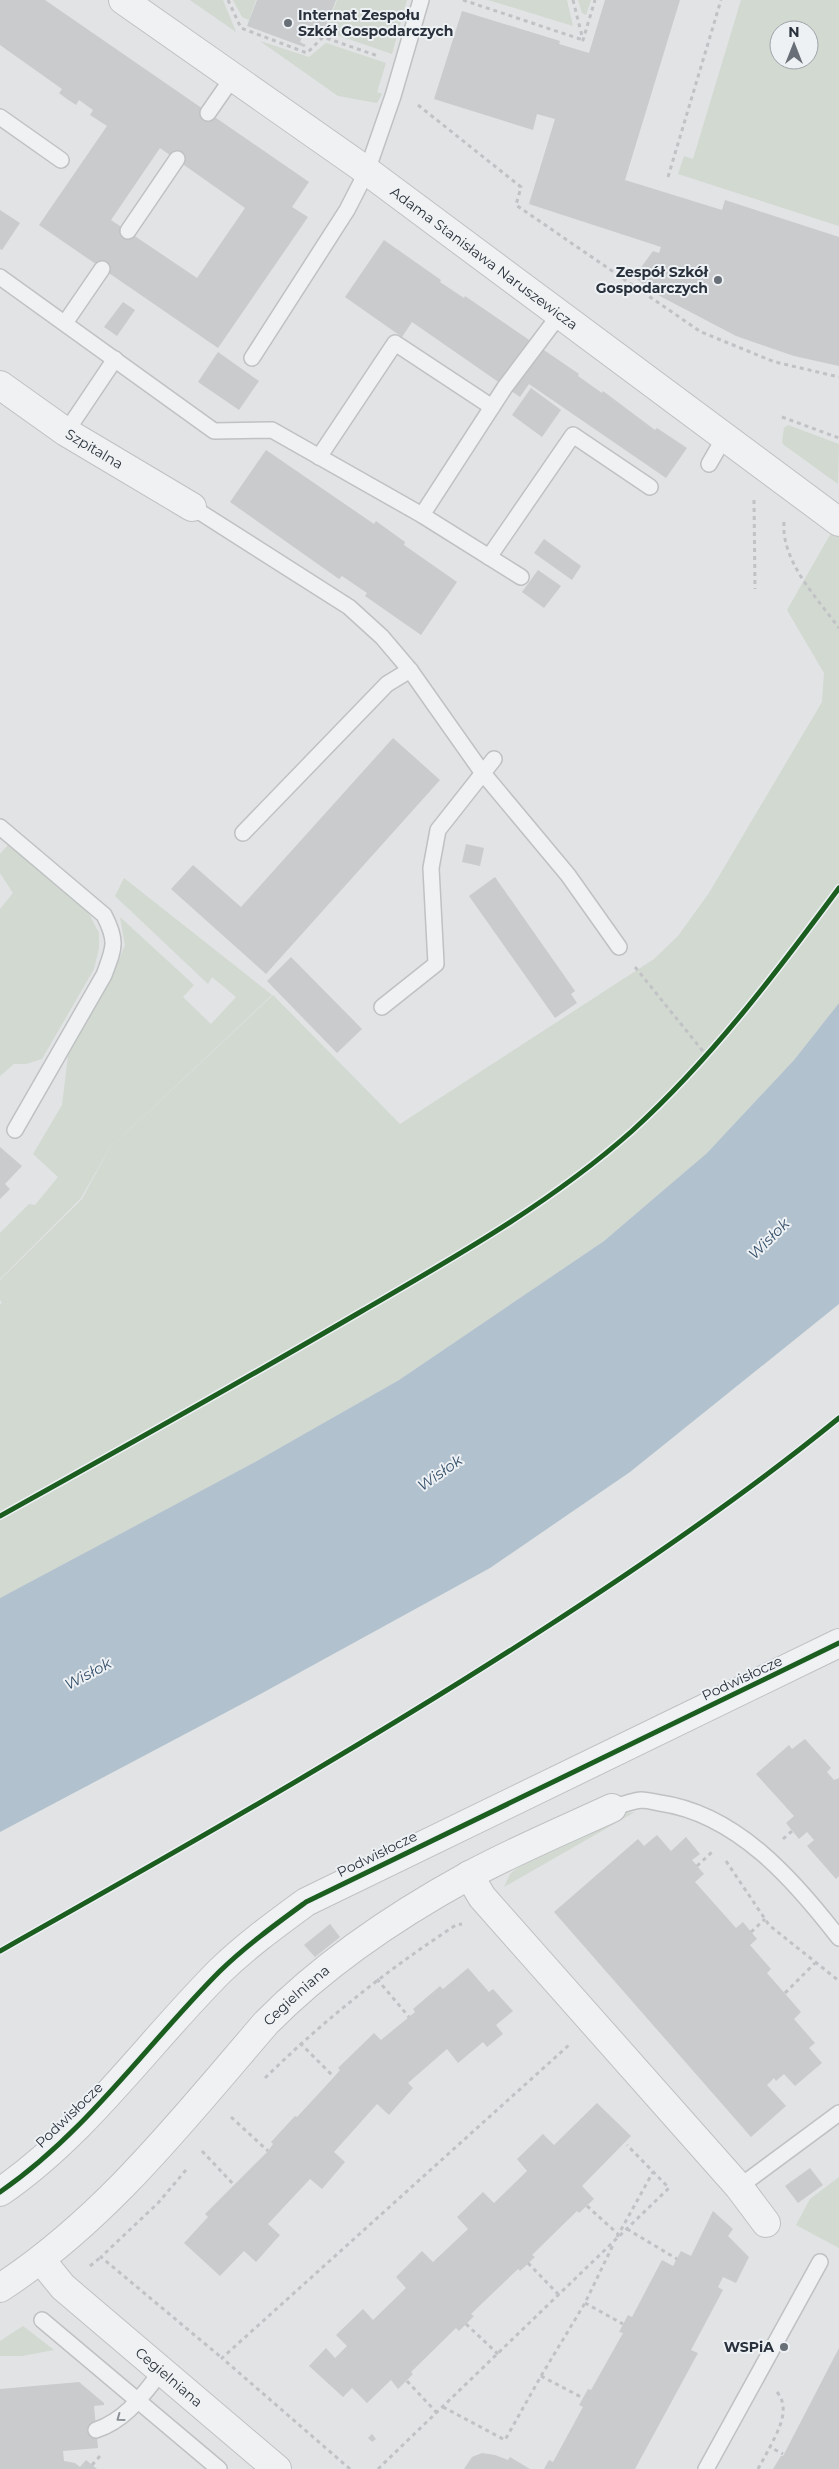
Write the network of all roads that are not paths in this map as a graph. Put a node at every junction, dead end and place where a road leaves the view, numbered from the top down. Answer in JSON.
{"nodes":[{"id":1,"x":123,"y":0,"type":"edge"},
{"id":2,"x":421,"y":0,"type":"edge"},
{"id":3,"x":233,"y":77,"type":"junction"},
{"id":4,"x":208,"y":113,"type":"dead end"},
{"id":5,"x":0,"y":118,"type":"edge"},
{"id":6,"x":177,"y":159,"type":"dead end"},
{"id":7,"x":61,"y":160,"type":"dead end"},
{"id":8,"x":367,"y":171,"type":"junction"},
{"id":9,"x":128,"y":231,"type":"dead end"},
{"id":10,"x":102,"y":269,"type":"dead end"},
{"id":11,"x":0,"y":277,"type":"edge"},
{"id":12,"x":560,"y":314,"type":"junction"},
{"id":13,"x":65,"y":323,"type":"junction"},
{"id":14,"x":252,"y":358,"type":"dead end"},
{"id":15,"x":115,"y":359,"type":"junction"},
{"id":16,"x":0,"y":385,"type":"edge"},
{"id":17,"x":492,"y":407,"type":"junction"},
{"id":18,"x":66,"y":432,"type":"junction"},
{"id":19,"x":724,"y":438,"type":"junction"},
{"id":20,"x":319,"y":457,"type":"junction"},
{"id":21,"x":708,"y":464,"type":"dead end"},
{"id":22,"x":650,"y":487,"type":"dead end"},
{"id":23,"x":192,"y":507,"type":"joint"},
{"id":24,"x":422,"y":515,"type":"junction"},
{"id":25,"x":839,"y":522,"type":"edge"},
{"id":26,"x":490,"y":557,"type":"junction"},
{"id":27,"x":522,"y":577,"type":"dead end"},
{"id":28,"x":410,"y":670,"type":"junction"},
{"id":29,"x":494,"y":759,"type":"dead end"},
{"id":30,"x":482,"y":772,"type":"junction"},
{"id":31,"x":0,"y":827,"type":"edge"},
{"id":32,"x":243,"y":833,"type":"dead end"},
{"id":33,"x":620,"y":947,"type":"road end"},
{"id":34,"x":382,"y":1007,"type":"dead end"},
{"id":35,"x":15,"y":1130,"type":"dead end"},
{"id":36,"x":839,"y":1643,"type":"edge"},
{"id":37,"x":612,"y":1808,"type":"joint"},
{"id":38,"x":469,"y":1876,"type":"junction"},
{"id":39,"x":839,"y":1938,"type":"edge"},
{"id":40,"x":839,"y":2113,"type":"edge"},
{"id":41,"x":739,"y":2187,"type":"junction"},
{"id":42,"x":0,"y":2192,"type":"edge"},
{"id":43,"x":766,"y":2224,"type":"dead end"},
{"id":44,"x":41,"y":2260,"type":"junction"},
{"id":45,"x":820,"y":2262,"type":"dead end"},
{"id":46,"x":0,"y":2288,"type":"edge"},
{"id":47,"x":42,"y":2320,"type":"dead end"},
{"id":48,"x":161,"y":2372,"type":"junction"},
{"id":49,"x":138,"y":2401,"type":"junction"},
{"id":50,"x":96,"y":2430,"type":"dead end"},
{"id":51,"x":269,"y":2466,"type":"edge"},
{"id":52,"x":219,"y":2469,"type":"edge"},
{"id":53,"x":706,"y":2469,"type":"edge"}],
"edges":[{"from":1,"to":3,"type":"street","name":"Adama Stanisława Naruszewicza"},
{"from":2,"to":8,"type":"lane"},
{"from":3,"to":4,"type":"lane"},
{"from":3,"to":8,"type":"street","name":"Adama Stanisława Naruszewicza"},
{"from":5,"to":7,"type":"lane"},
{"from":6,"to":9,"type":"lane"},
{"from":8,"to":12,"type":"street","name":"Adama Stanisława Naruszewicza"},
{"from":8,"to":14,"type":"lane"},
{"from":10,"to":13,"type":"lane"},
{"from":11,"to":13,"type":"lane"},
{"from":12,"to":17,"type":"lane"},
{"from":12,"to":19,"type":"street","name":"Adama Stanisława Naruszewicza"},
{"from":13,"to":15,"type":"lane"},
{"from":15,"to":18,"type":"lane"},
{"from":15,"to":20,"type":"lane"},
{"from":16,"to":18,"type":"street","name":"Szpitalna"},
{"from":17,"to":20,"type":"lane"},
{"from":17,"to":24,"type":"lane"},
{"from":18,"to":23,"type":"street","name":"Szpitalna"},
{"from":19,"to":21,"type":"lane"},
{"from":19,"to":25,"type":"street","name":"Adama Stanisława Naruszewicza"},
{"from":20,"to":24,"type":"lane"},
{"from":22,"to":26,"type":"lane"},
{"from":23,"to":28,"type":"lane"},
{"from":24,"to":26,"type":"lane"},
{"from":26,"to":27,"type":"lane"},
{"from":28,"to":30,"type":"lane"},
{"from":28,"to":32,"type":"lane"},
{"from":29,"to":30,"type":"lane"},
{"from":30,"to":33,"type":"lane"},
{"from":30,"to":34,"type":"lane"},
{"from":31,"to":35,"type":"lane"},
{"from":36,"to":42,"type":"street","name":"Podwisłocze"},
{"from":37,"to":38,"type":"street","name":"Cegielniana"},
{"from":37,"to":39,"type":"lane"},
{"from":38,"to":41,"type":"street"},
{"from":38,"to":44,"type":"street","name":"Cegielniana"},
{"from":40,"to":41,"type":"lane"},
{"from":41,"to":43,"type":"street"},
{"from":44,"to":46,"type":"street","name":"Cegielniana"},
{"from":44,"to":48,"type":"street","name":"Cegielniana"},
{"from":45,"to":53,"type":"lane"},
{"from":47,"to":49,"type":"lane"},
{"from":48,"to":49,"type":"lane"},
{"from":48,"to":51,"type":"street","name":"Cegielniana"},
{"from":49,"to":50,"type":"lane","one_way":true},
{"from":49,"to":52,"type":"lane"}]}
